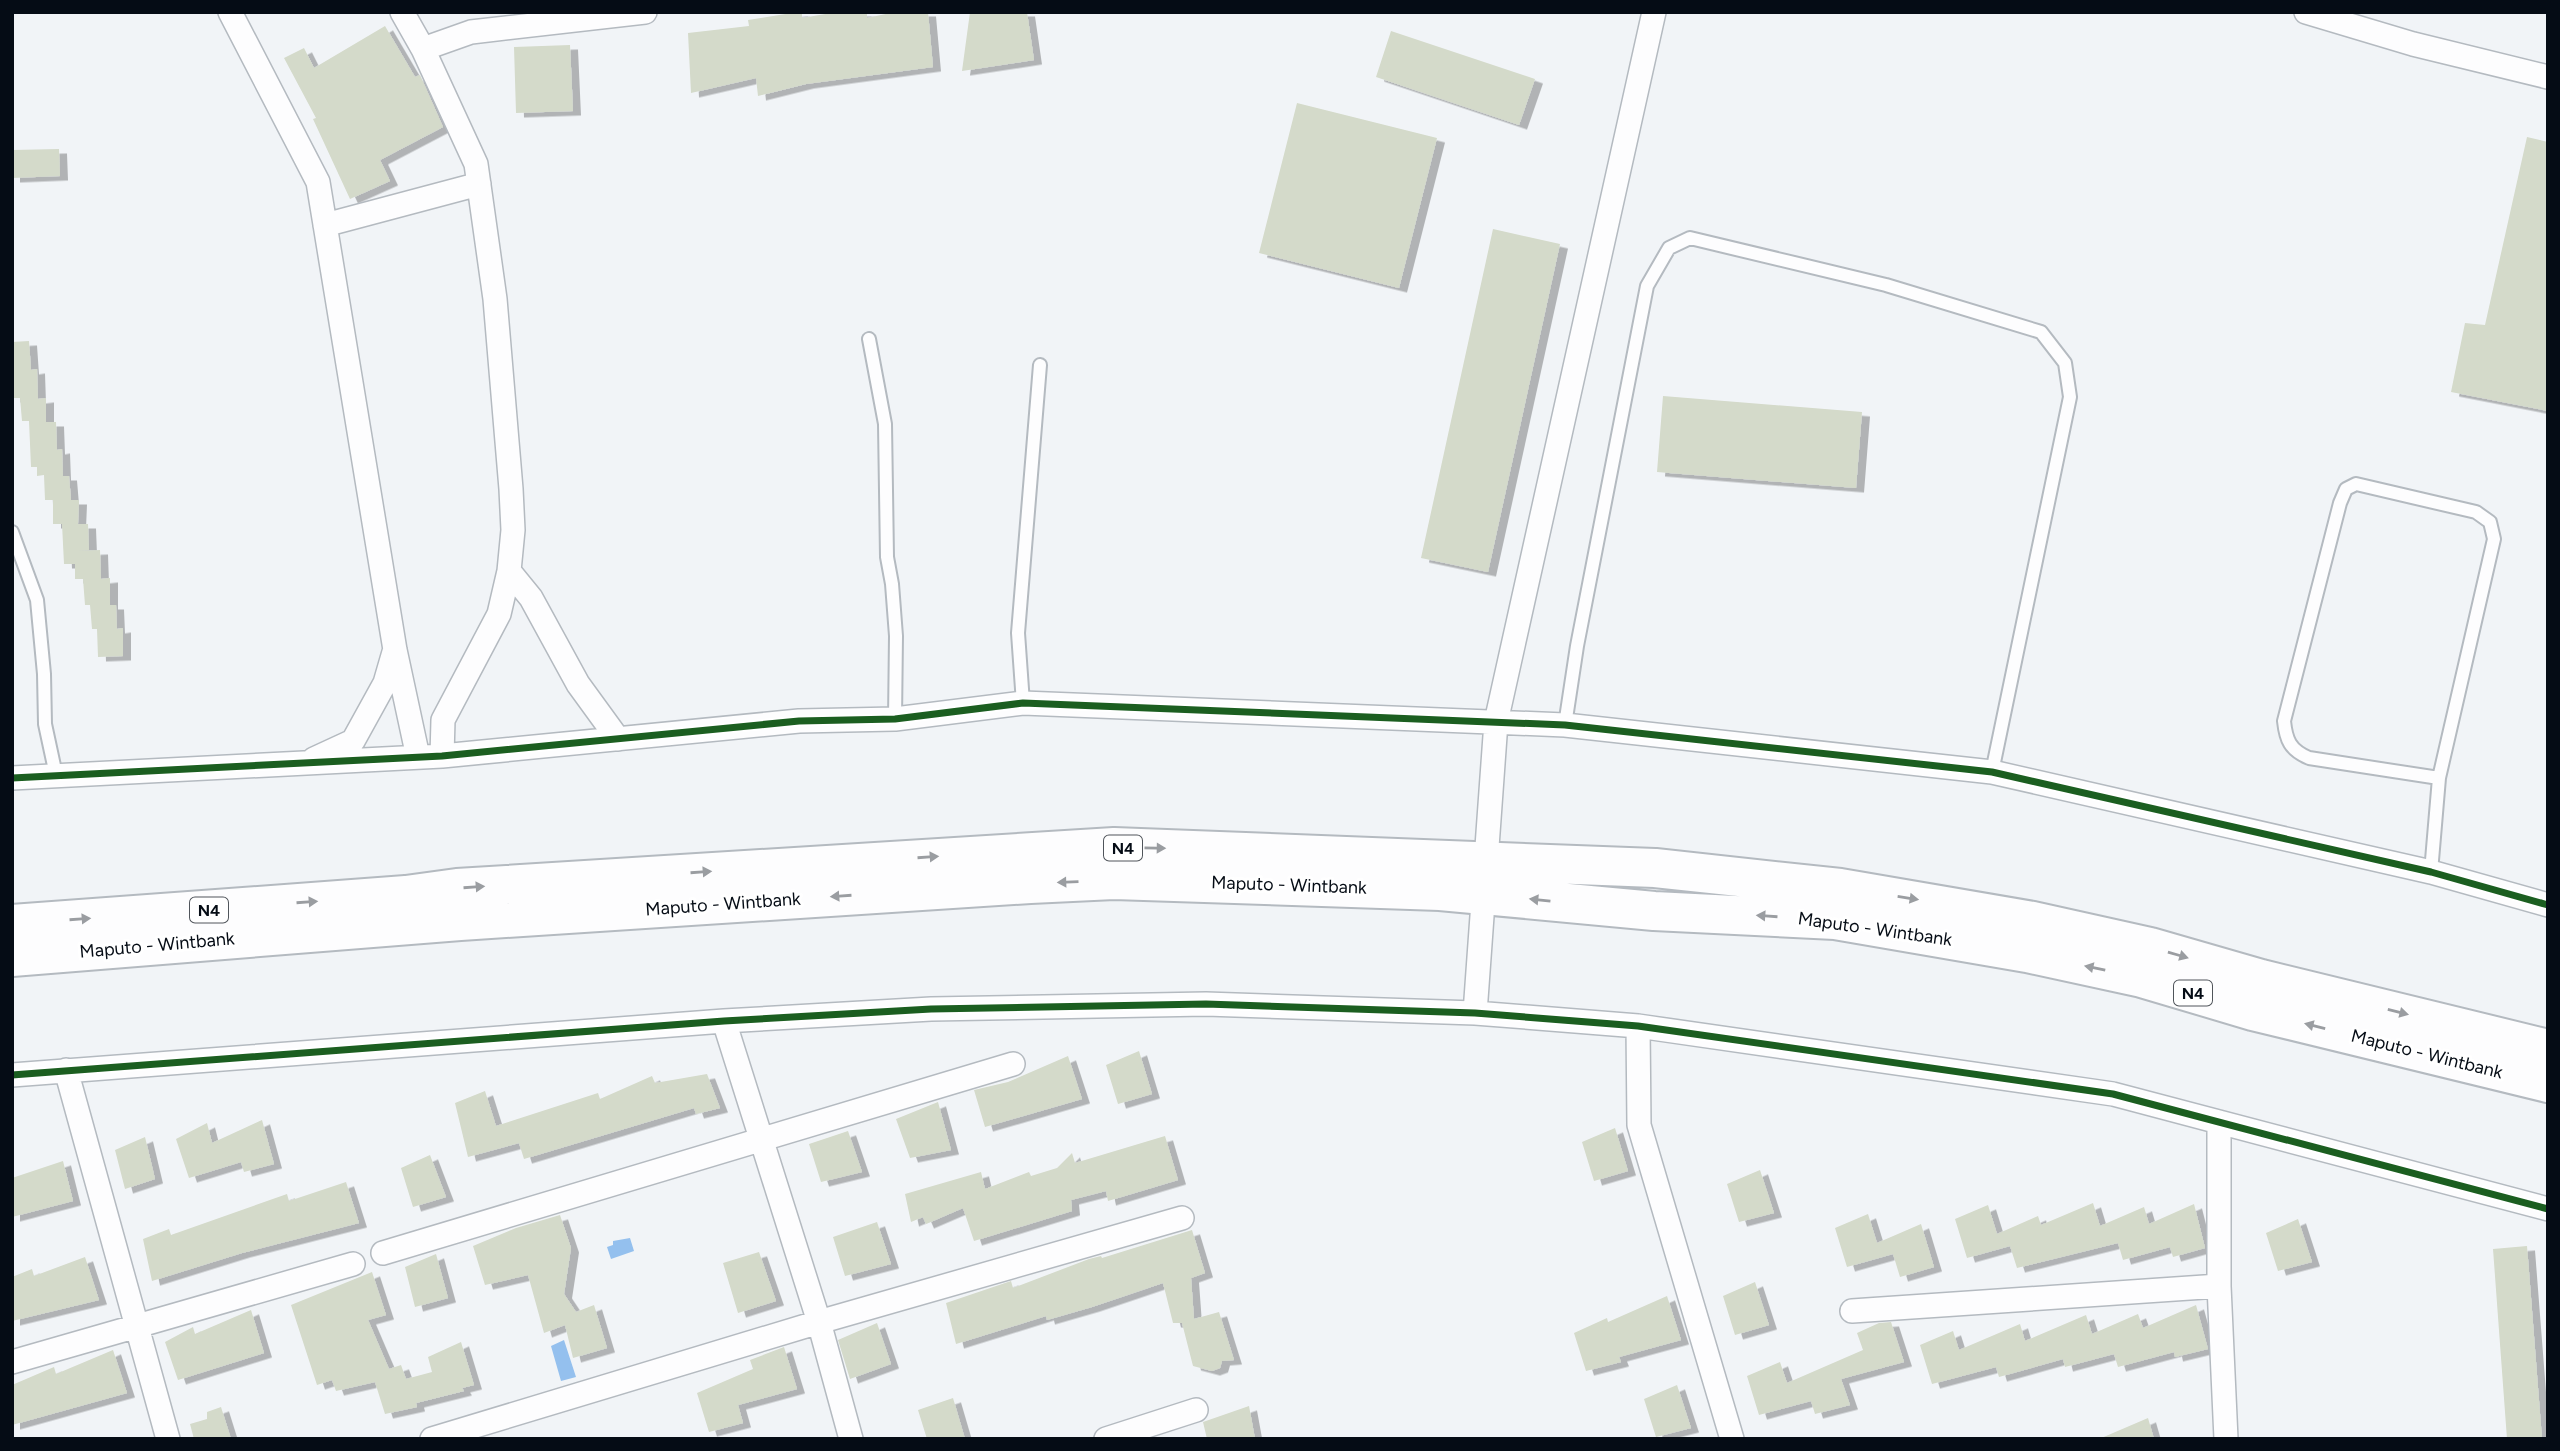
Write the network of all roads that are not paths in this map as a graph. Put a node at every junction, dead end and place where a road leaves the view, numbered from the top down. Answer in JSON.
{"nodes":[{"id":1,"x":230,"y":12,"type":"edge"},
{"id":2,"x":402,"y":12,"type":"edge"},
{"id":3,"x":645,"y":12,"type":"edge"},
{"id":4,"x":1654,"y":12,"type":"edge"},
{"id":5,"x":2306,"y":12,"type":"edge"},
{"id":6,"x":2344,"y":18,"type":"edge"},
{"id":7,"x":423,"y":49,"type":"junction"},
{"id":8,"x":2548,"y":77,"type":"edge"},
{"id":9,"x":480,"y":184,"type":"junction"},
{"id":10,"x":325,"y":225,"type":"junction"},
{"id":11,"x":869,"y":338,"type":"dead end"},
{"id":12,"x":1040,"y":365,"type":"dead end"},
{"id":13,"x":12,"y":532,"type":"edge"},
{"id":14,"x":509,"y":571,"type":"junction"},
{"id":15,"x":395,"y":650,"type":"junction"},
{"id":16,"x":1023,"y":703,"type":"junction"},
{"id":17,"x":895,"y":719,"type":"junction"},
{"id":18,"x":1496,"y":722,"type":"junction"},
{"id":19,"x":1565,"y":725,"type":"junction"},
{"id":20,"x":618,"y":739,"type":"junction"},
{"id":21,"x":442,"y":756,"type":"junction"},
{"id":22,"x":418,"y":757,"type":"junction"},
{"id":23,"x":302,"y":764,"type":"junction"},
{"id":24,"x":1992,"y":772,"type":"junction"},
{"id":25,"x":56,"y":775,"type":"junction"},
{"id":26,"x":12,"y":778,"type":"edge"},
{"id":27,"x":2439,"y":778,"type":"junction"},
{"id":28,"x":2431,"y":872,"type":"junction"},
{"id":29,"x":1485,"y":878,"type":"junction"},
{"id":30,"x":2548,"y":905,"type":"edge"},
{"id":31,"x":12,"y":924,"type":"edge"},
{"id":32,"x":12,"y":957,"type":"edge"},
{"id":33,"x":1475,"y":1013,"type":"junction"},
{"id":34,"x":724,"y":1021,"type":"junction"},
{"id":35,"x":1638,"y":1026,"type":"junction"},
{"id":36,"x":2548,"y":1049,"type":"edge"},
{"id":37,"x":1013,"y":1064,"type":"dead end"},
{"id":38,"x":66,"y":1070,"type":"junction"},
{"id":39,"x":12,"y":1074,"type":"edge"},
{"id":40,"x":2548,"y":1083,"type":"edge"},
{"id":41,"x":2219,"y":1122,"type":"junction"},
{"id":42,"x":761,"y":1139,"type":"junction"},
{"id":43,"x":2548,"y":1209,"type":"edge"},
{"id":44,"x":1182,"y":1217,"type":"dead end"},
{"id":45,"x":383,"y":1253,"type":"dead end"},
{"id":46,"x":353,"y":1264,"type":"dead end"},
{"id":47,"x":2219,"y":1286,"type":"junction"},
{"id":48,"x":1852,"y":1311,"type":"dead end"},
{"id":49,"x":819,"y":1322,"type":"junction"},
{"id":50,"x":135,"y":1328,"type":"junction"},
{"id":51,"x":12,"y":1362,"type":"edge"},
{"id":52,"x":1196,"y":1410,"type":"dead end"},
{"id":53,"x":169,"y":1439,"type":"edge"},
{"id":54,"x":432,"y":1439,"type":"edge"},
{"id":55,"x":851,"y":1439,"type":"edge"},
{"id":56,"x":1106,"y":1439,"type":"edge"},
{"id":57,"x":1732,"y":1439,"type":"edge"},
{"id":58,"x":2226,"y":1439,"type":"edge"}],
"edges":[{"from":1,"to":10,"type":"street"},
{"from":2,"to":7,"type":"street"},
{"from":3,"to":7,"type":"street"},
{"from":4,"to":18,"type":"street"},
{"from":5,"to":6,"type":"street"},
{"from":6,"to":8,"type":"street"},
{"from":7,"to":9,"type":"street"},
{"from":9,"to":10,"type":"street"},
{"from":9,"to":14,"type":"street"},
{"from":10,"to":15,"type":"street"},
{"from":11,"to":17,"type":"lane"},
{"from":12,"to":16,"type":"lane"},
{"from":13,"to":25,"type":"lane"},
{"from":14,"to":20,"type":"street"},
{"from":14,"to":21,"type":"street"},
{"from":15,"to":22,"type":"street"},
{"from":15,"to":23,"type":"street"},
{"from":16,"to":17,"type":"street"},
{"from":16,"to":18,"type":"street"},
{"from":17,"to":20,"type":"street"},
{"from":18,"to":19,"type":"street"},
{"from":18,"to":29,"type":"street"},
{"from":19,"to":24,"type":"street"},
{"from":19,"to":24,"type":"lane"},
{"from":20,"to":21,"type":"street"},
{"from":21,"to":22,"type":"street"},
{"from":22,"to":23,"type":"street"},
{"from":23,"to":25,"type":"street"},
{"from":24,"to":28,"type":"street"},
{"from":25,"to":26,"type":"street"},
{"from":27,"to":27,"type":"lane"},
{"from":27,"to":28,"type":"lane"},
{"from":28,"to":30,"type":"street"},
{"from":31,"to":29,"type":"highway","name":"Maputo - Wintbank","number":"N4","one_way":true},
{"from":29,"to":32,"type":"highway","name":"Maputo - Wintbank","number":"N4","one_way":true},
{"from":29,"to":33,"type":"street"},
{"from":29,"to":36,"type":"highway","name":"Maputo - Wintbank","number":"N4","one_way":true},
{"from":40,"to":29,"type":"highway","name":"Maputo - Wintbank","number":"N4","one_way":true},
{"from":33,"to":34,"type":"street"},
{"from":33,"to":35,"type":"street"},
{"from":34,"to":38,"type":"street"},
{"from":34,"to":42,"type":"street"},
{"from":35,"to":41,"type":"street"},
{"from":35,"to":57,"type":"street"},
{"from":37,"to":42,"type":"street"},
{"from":38,"to":39,"type":"street"},
{"from":38,"to":50,"type":"street"},
{"from":41,"to":43,"type":"street"},
{"from":41,"to":47,"type":"street"},
{"from":42,"to":45,"type":"street"},
{"from":42,"to":49,"type":"street"},
{"from":44,"to":49,"type":"street"},
{"from":46,"to":50,"type":"street"},
{"from":47,"to":48,"type":"street"},
{"from":47,"to":58,"type":"street"},
{"from":49,"to":54,"type":"street"},
{"from":49,"to":55,"type":"street"},
{"from":50,"to":51,"type":"street"},
{"from":50,"to":53,"type":"street"},
{"from":52,"to":56,"type":"street"}]}
